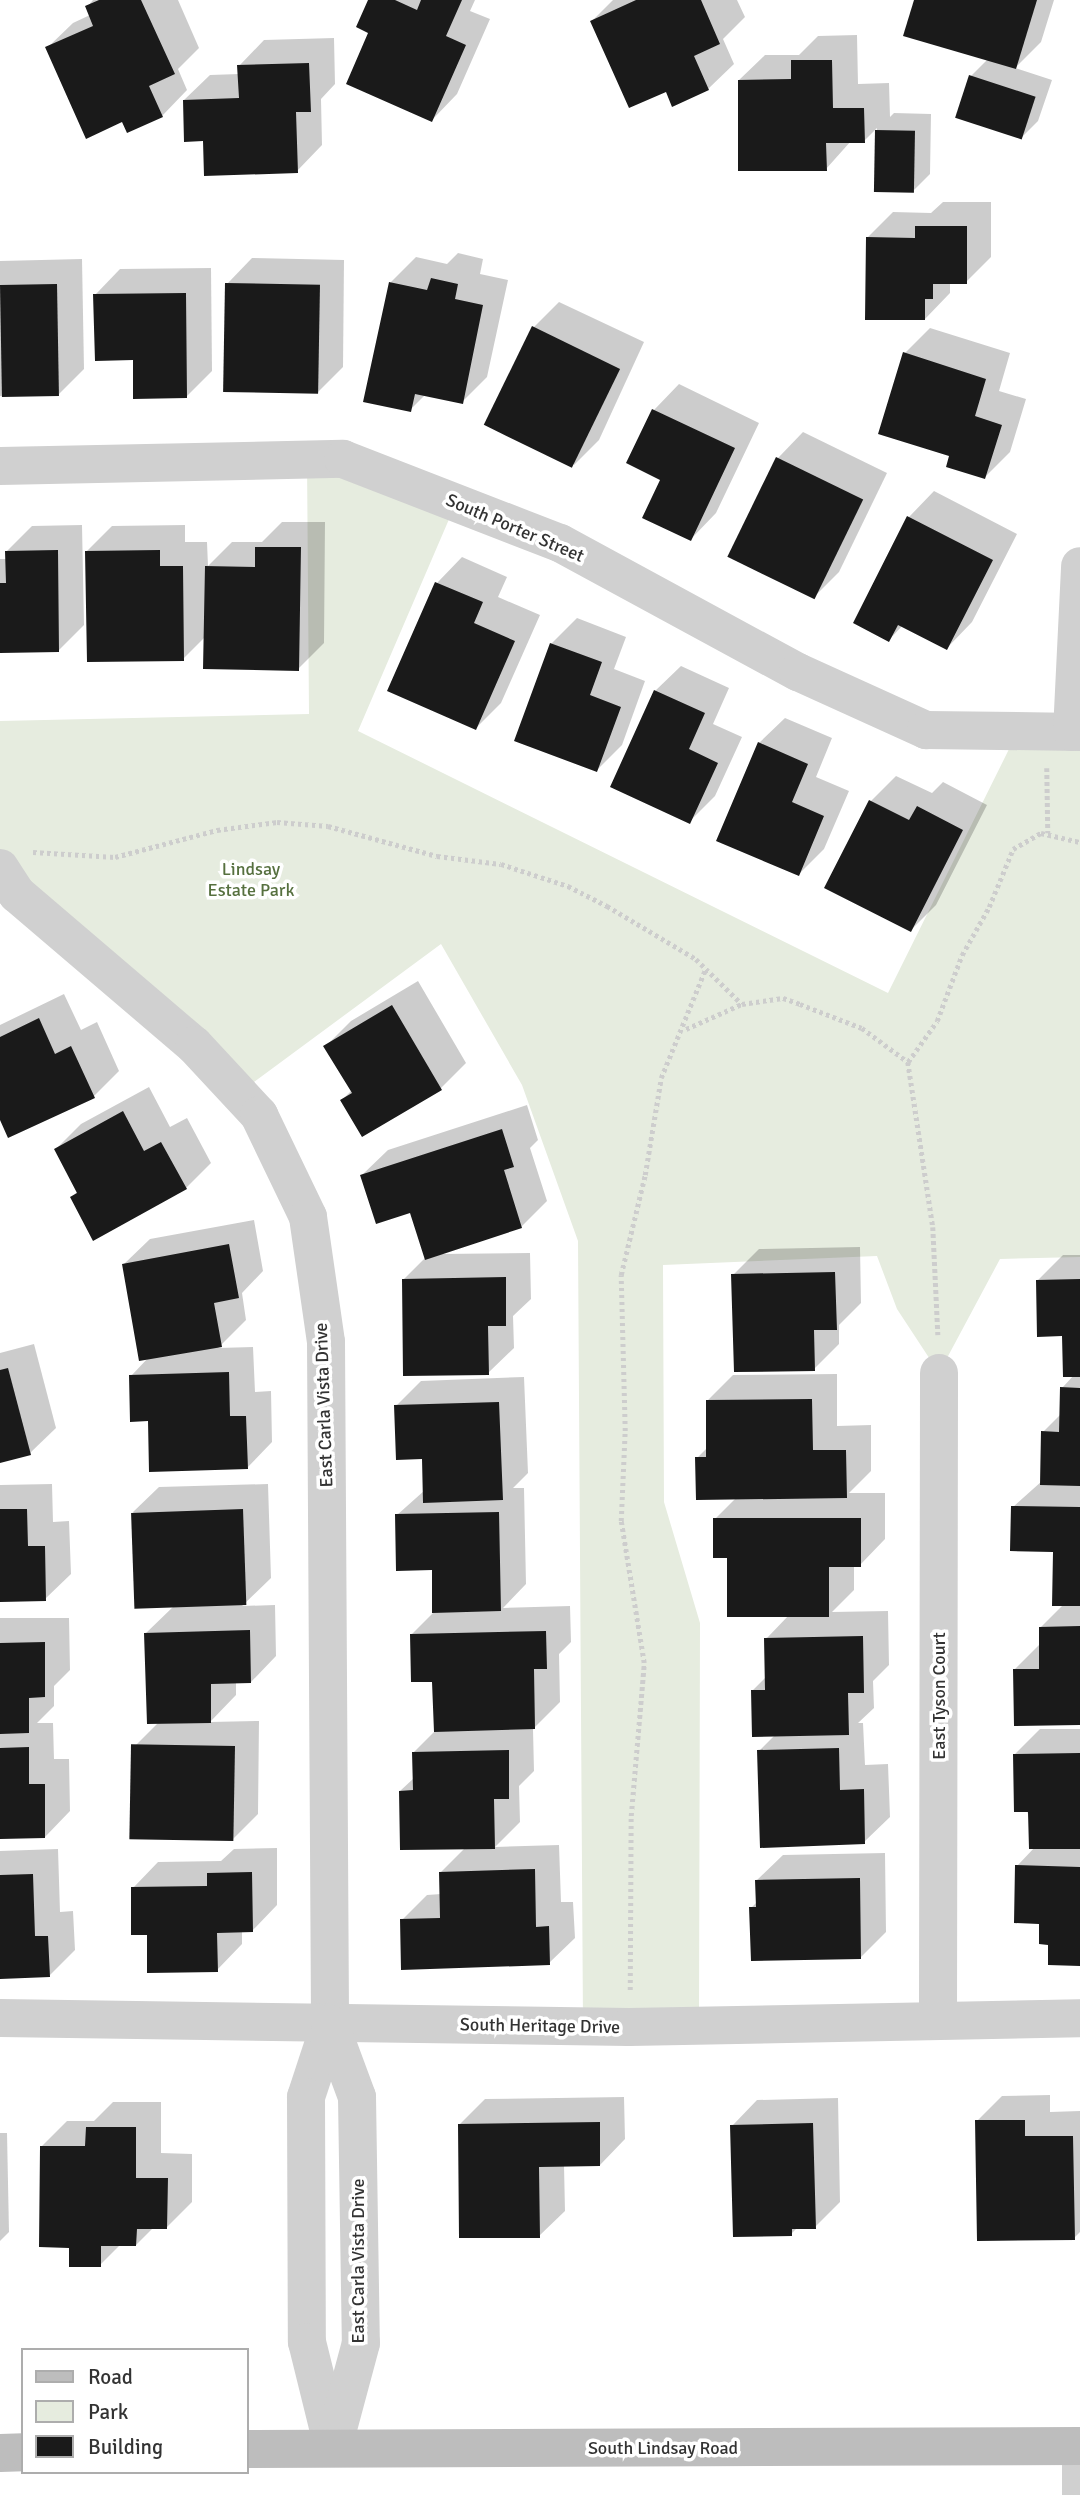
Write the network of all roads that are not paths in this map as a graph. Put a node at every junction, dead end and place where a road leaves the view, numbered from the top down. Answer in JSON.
{"nodes":[{"id":1,"x":0,"y":466,"type":"edge"},
{"id":2,"x":1080,"y":566,"type":"edge"},
{"id":3,"x":1066,"y":732,"type":"edge"},
{"id":4,"x":12,"y":862,"type":"edge"},
{"id":5,"x":939,"y":1373,"type":"road end"},
{"id":6,"x":0,"y":2018,"type":"edge"},
{"id":7,"x":1080,"y":2018,"type":"edge"},
{"id":8,"x":938,"y":2020,"type":"junction"},
{"id":9,"x":330,"y":2024,"type":"junction"},
{"id":10,"x":1076,"y":2446,"type":"edge"},
{"id":11,"x":333,"y":2448,"type":"junction"},
{"id":12,"x":248,"y":2449,"type":"edge"},
{"id":13,"x":21,"y":2452,"type":"edge"},
{"id":14,"x":0,"y":2453,"type":"edge"},
{"id":15,"x":1071,"y":2495,"type":"edge"}],
"edges":[{"from":1,"to":3,"type":"street","name":"South Porter Street"},
{"from":2,"to":3,"type":"street"},
{"from":4,"to":9,"type":"street","name":"East Carla Vista Drive"},
{"from":5,"to":8,"type":"street","name":"East Tyson Court"},
{"from":6,"to":9,"type":"street","name":"South Heritage Drive"},
{"from":7,"to":8,"type":"street","name":"South Heritage Drive"},
{"from":8,"to":9,"type":"street","name":"South Heritage Drive"},
{"from":9,"to":11,"type":"street","name":"East Carla Vista Drive"},
{"from":9,"to":11,"type":"street","name":"East Carla Vista Drive"},
{"from":10,"to":11,"type":"main road","name":"South Lindsay Road"},
{"from":10,"to":15,"type":"lane"},
{"from":11,"to":12,"type":"main road","name":"South Lindsay Road"},
{"from":13,"to":14,"type":"main road"}]}
